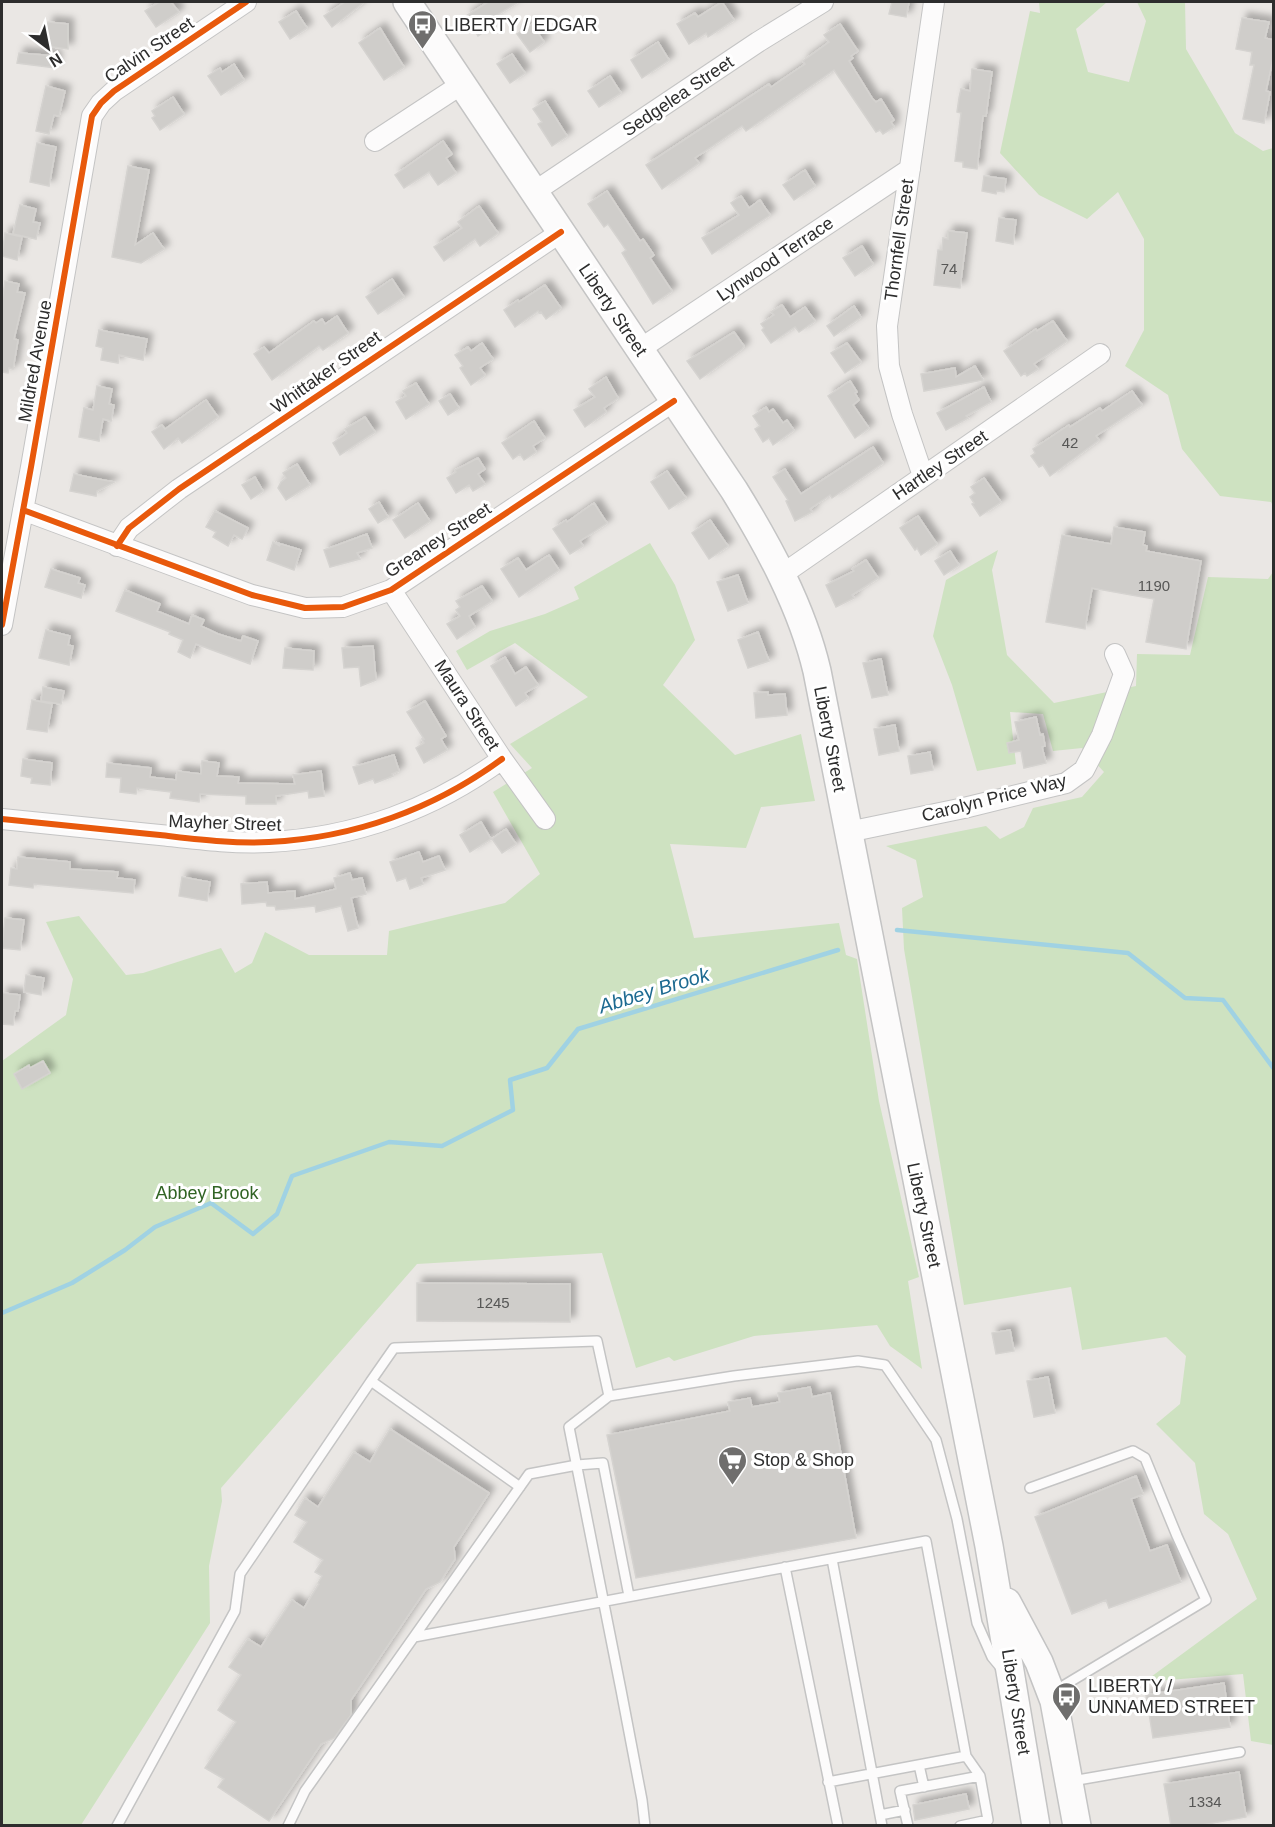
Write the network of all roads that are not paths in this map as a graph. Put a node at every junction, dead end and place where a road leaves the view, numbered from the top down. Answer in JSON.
{"nodes":[{"id":1,"x":246,"y":2,"type":"edge"},
{"id":2,"x":823,"y":2,"type":"edge"},
{"id":3,"x":934,"y":2,"type":"edge"},
{"id":4,"x":415,"y":5,"type":"edge"},
{"id":5,"x":462,"y":84,"type":"junction"},
{"id":6,"x":101,"y":103,"type":"joint"},
{"id":7,"x":375,"y":141,"type":"dead end"},
{"id":8,"x":910,"y":169,"type":"junction"},
{"id":9,"x":534,"y":192,"type":"junction"},
{"id":10,"x":561,"y":232,"type":"junction"},
{"id":11,"x":639,"y":349,"type":"junction"},
{"id":12,"x":1100,"y":354,"type":"dead end"},
{"id":13,"x":674,"y":400,"type":"junction"},
{"id":14,"x":923,"y":476,"type":"junction"},
{"id":15,"x":23,"y":510,"type":"junction"},
{"id":16,"x":117,"y":546,"type":"junction"},
{"id":17,"x":780,"y":576,"type":"junction"},
{"id":18,"x":391,"y":590,"type":"junction"},
{"id":19,"x":2,"y":617,"type":"edge"},
{"id":20,"x":1115,"y":654,"type":"dead end"},
{"id":21,"x":502,"y":759,"type":"junction"},
{"id":22,"x":2,"y":819,"type":"edge"},
{"id":23,"x":545,"y":819,"type":"dead end"},
{"id":24,"x":848,"y":832,"type":"junction"},
{"id":25,"x":371,"y":1381,"type":"junction"},
{"id":26,"x":609,"y":1396,"type":"junction"},
{"id":27,"x":577,"y":1465,"type":"junction"},
{"id":28,"x":520,"y":1487,"type":"junction"},
{"id":29,"x":1030,"y":1488,"type":"dead end"},
{"id":30,"x":832,"y":1559,"type":"junction"},
{"id":31,"x":785,"y":1568,"type":"junction"},
{"id":32,"x":995,"y":1580,"type":"junction"},
{"id":33,"x":629,"y":1596,"type":"junction"},
{"id":34,"x":604,"y":1601,"type":"junction"},
{"id":35,"x":414,"y":1637,"type":"junction"},
{"id":36,"x":1012,"y":1681,"type":"junction"},
{"id":37,"x":1051,"y":1694,"type":"junction"},
{"id":38,"x":1240,"y":1752,"type":"dead end"},
{"id":39,"x":966,"y":1756,"type":"junction"},
{"id":40,"x":919,"y":1765,"type":"junction"},
{"id":41,"x":872,"y":1774,"type":"junction"},
{"id":42,"x":980,"y":1776,"type":"junction"},
{"id":43,"x":828,"y":1782,"type":"junction"},
{"id":44,"x":1070,"y":1782,"type":"junction"},
{"id":45,"x":924,"y":1787,"type":"junction"},
{"id":46,"x":904,"y":1810,"type":"junction"},
{"id":47,"x":880,"y":1815,"type":"junction"},
{"id":48,"x":117,"y":1826,"type":"edge"},
{"id":49,"x":288,"y":1826,"type":"edge"},
{"id":50,"x":645,"y":1826,"type":"edge"},
{"id":51,"x":838,"y":1826,"type":"edge"},
{"id":52,"x":882,"y":1826,"type":"edge"},
{"id":53,"x":908,"y":1826,"type":"edge"},
{"id":54,"x":960,"y":1826,"type":"edge"},
{"id":55,"x":1036,"y":1826,"type":"edge"},
{"id":56,"x":1077,"y":1826,"type":"edge"}],
"edges":[{"from":1,"to":6,"type":"street","name":"Calvin Street"},
{"from":2,"to":9,"type":"street","name":"Sedgelea Street"},
{"from":3,"to":8,"type":"street","name":"Thornfell Street"},
{"from":4,"to":5,"type":"main road","name":"Liberty Street"},
{"from":5,"to":7,"type":"street"},
{"from":5,"to":9,"type":"main road","name":"Liberty Street"},
{"from":6,"to":15,"type":"street","name":"Mildred Avenue"},
{"from":8,"to":11,"type":"street","name":"Lynwood Terrace"},
{"from":8,"to":14,"type":"street","name":"Thornfell Street"},
{"from":9,"to":10,"type":"main road","name":"Liberty Street"},
{"from":10,"to":11,"type":"main road","name":"Liberty Street"},
{"from":10,"to":16,"type":"street","name":"Whittaker Street"},
{"from":11,"to":13,"type":"main road","name":"Liberty Street"},
{"from":12,"to":14,"type":"street","name":"Hartley Street"},
{"from":13,"to":17,"type":"main road","name":"Liberty Street"},
{"from":13,"to":18,"type":"street","name":"Greaney Street"},
{"from":14,"to":17,"type":"street","name":"Hartley Street"},
{"from":15,"to":16,"type":"street","name":"Greaney Street"},
{"from":15,"to":19,"type":"street","name":"Mildred Avenue"},
{"from":16,"to":18,"type":"street","name":"Greaney Street"},
{"from":17,"to":24,"type":"main road","name":"Liberty Street"},
{"from":18,"to":21,"type":"street","name":"Maura Street"},
{"from":20,"to":24,"type":"street","name":"Carolyn Price Way"},
{"from":21,"to":22,"type":"street","name":"Mayher Street"},
{"from":21,"to":23,"type":"street","name":"Maura Street"},
{"from":24,"to":32,"type":"main road","name":"Liberty Street"},
{"from":25,"to":26,"type":"lane"},
{"from":25,"to":28,"type":"lane"},
{"from":25,"to":48,"type":"lane"},
{"from":26,"to":27,"type":"lane"},
{"from":26,"to":36,"type":"lane"},
{"from":27,"to":28,"type":"lane"},
{"from":27,"to":33,"type":"lane"},
{"from":27,"to":34,"type":"lane"},
{"from":28,"to":35,"type":"lane"},
{"from":29,"to":37,"type":"lane"},
{"from":30,"to":31,"type":"lane"},
{"from":30,"to":39,"type":"lane"},
{"from":30,"to":41,"type":"lane"},
{"from":31,"to":33,"type":"lane"},
{"from":31,"to":43,"type":"lane"},
{"from":32,"to":36,"type":"main road","name":"Liberty Street"},
{"from":32,"to":37,"type":"main road","name":"Liberty Street"},
{"from":33,"to":34,"type":"lane"},
{"from":34,"to":35,"type":"lane"},
{"from":34,"to":50,"type":"lane"},
{"from":35,"to":49,"type":"lane"},
{"from":36,"to":55,"type":"main road","name":"Liberty Street"},
{"from":37,"to":44,"type":"main road","name":"Liberty Street"},
{"from":38,"to":44,"type":"lane"},
{"from":39,"to":40,"type":"lane"},
{"from":39,"to":42,"type":"lane"},
{"from":40,"to":41,"type":"lane"},
{"from":40,"to":45,"type":"lane"},
{"from":41,"to":43,"type":"lane"},
{"from":41,"to":47,"type":"lane"},
{"from":42,"to":45,"type":"lane"},
{"from":42,"to":54,"type":"lane"},
{"from":43,"to":51,"type":"lane"},
{"from":44,"to":56,"type":"main road","name":"Liberty Street"},
{"from":45,"to":46,"type":"lane"},
{"from":46,"to":47,"type":"lane"},
{"from":46,"to":53,"type":"lane"},
{"from":47,"to":52,"type":"lane"}]}
